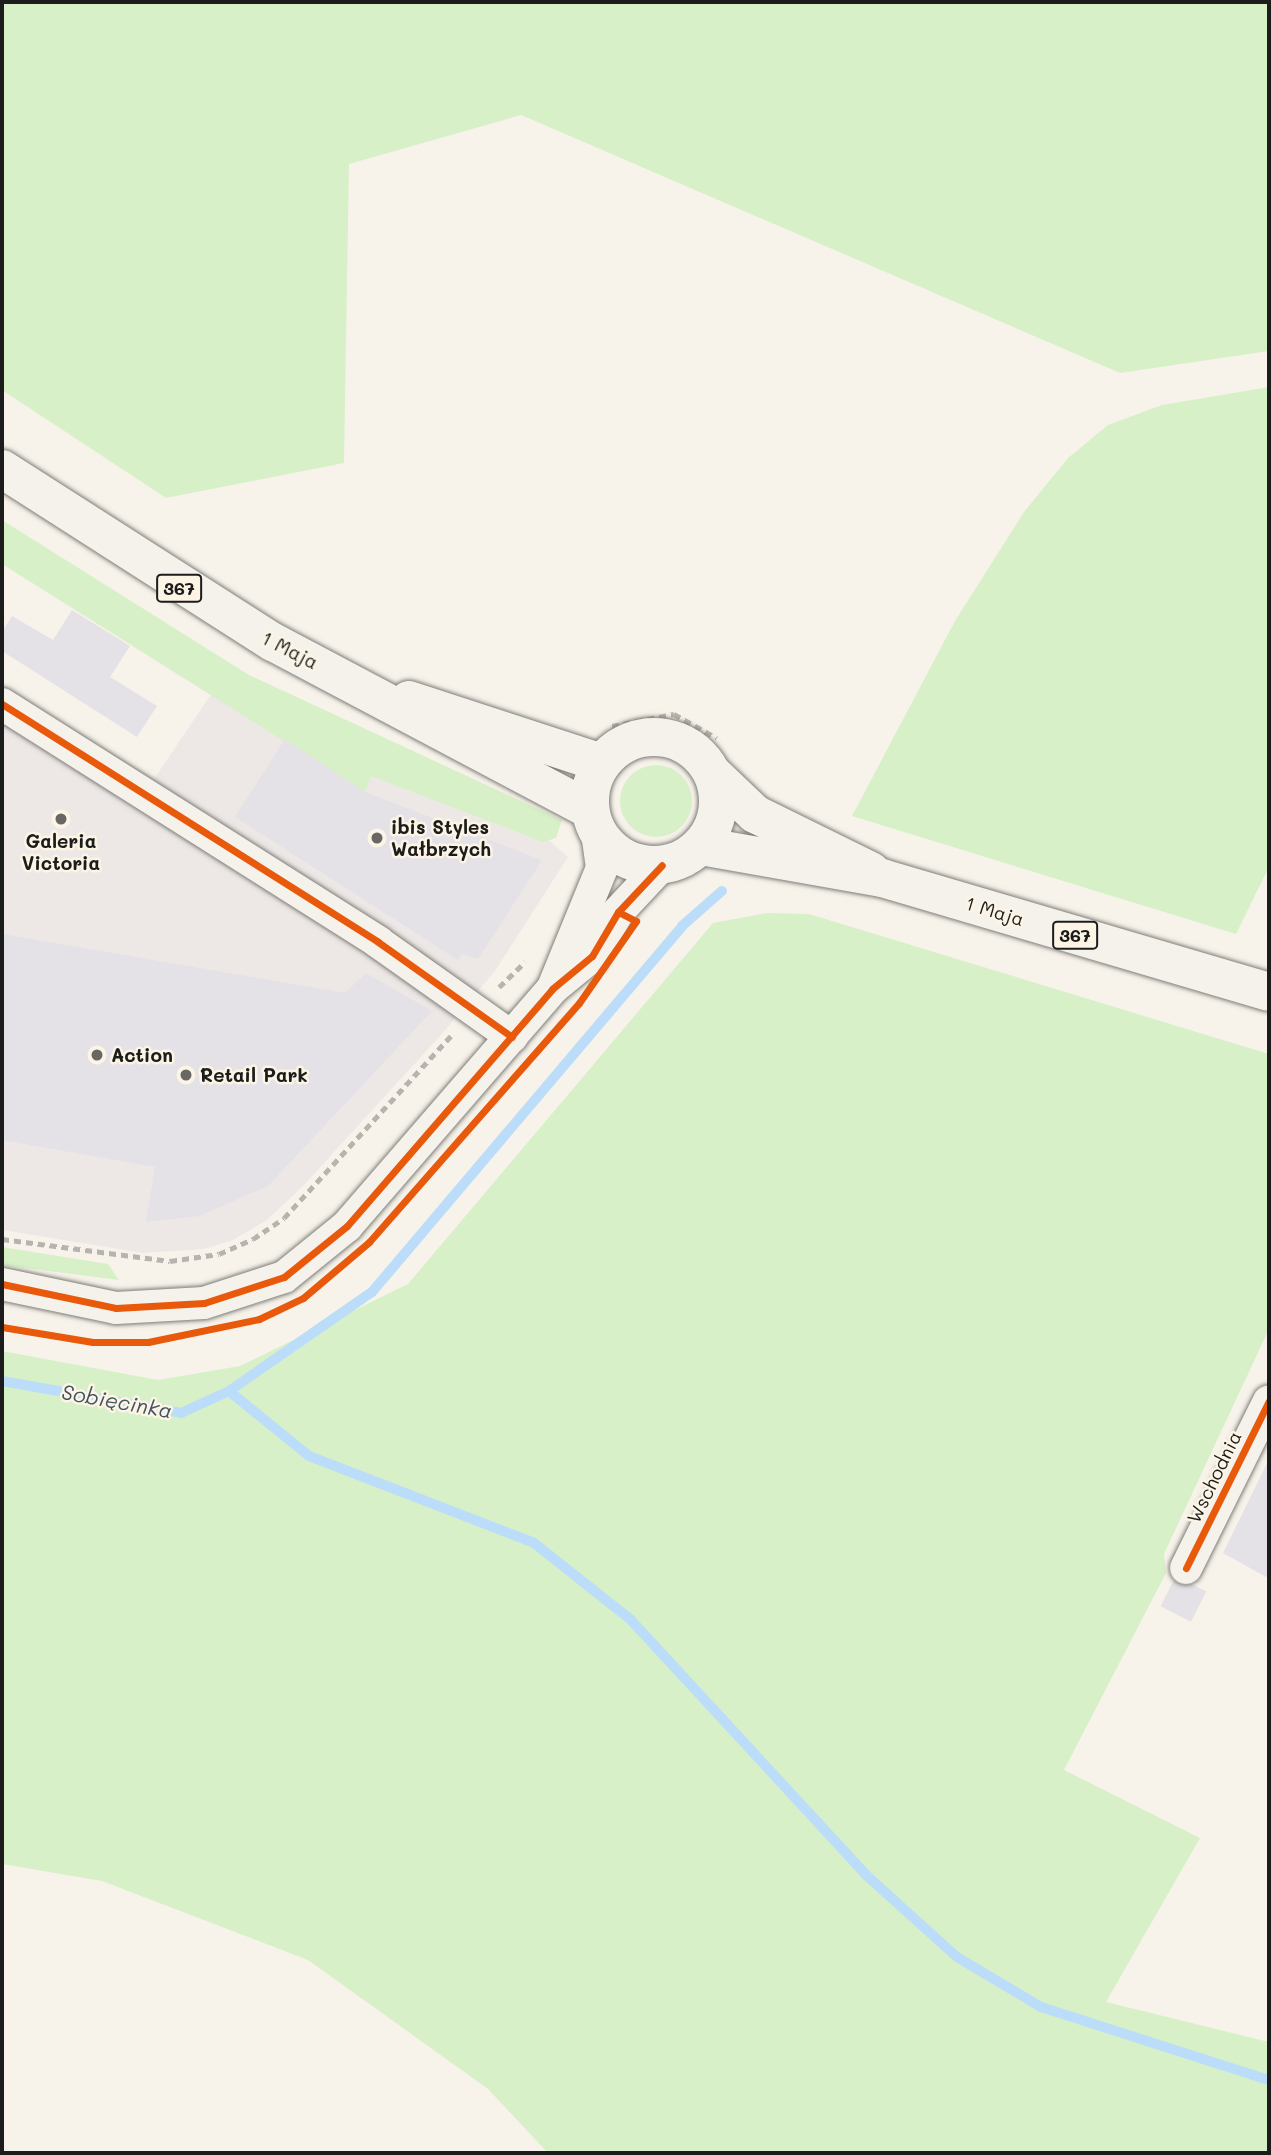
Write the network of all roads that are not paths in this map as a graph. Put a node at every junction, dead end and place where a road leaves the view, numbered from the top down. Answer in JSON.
{"nodes":[{"id":1,"x":2,"y":469,"type":"edge"},
{"id":2,"x":367,"y":689,"type":"junction"},
{"id":3,"x":2,"y":704,"type":"edge"},
{"id":4,"x":604,"y":746,"type":"junction"},
{"id":5,"x":720,"y":760,"type":"junction"},
{"id":6,"x":594,"y":821,"type":"junction"},
{"id":7,"x":701,"y":846,"type":"junction"},
{"id":8,"x":662,"y":865,"type":"junction"},
{"id":9,"x":882,"y":878,"type":"junction"},
{"id":10,"x":552,"y":989,"type":"junction"},
{"id":11,"x":1269,"y":992,"type":"edge"},
{"id":12,"x":512,"y":1037,"type":"junction"},
{"id":13,"x":2,"y":1284,"type":"edge"},
{"id":14,"x":1269,"y":1401,"type":"edge"},
{"id":15,"x":1186,"y":1568,"type":"dead end"}],
"edges":[{"from":1,"to":2,"type":"main road","name":"1 Maja","number":"367"},
{"from":2,"to":4,"type":"main road","number":"367"},
{"from":2,"to":6,"type":"main road","name":"1 Maja","number":"367"},
{"from":3,"to":12,"type":"street"},
{"from":4,"to":5,"type":"main road","number":"367"},
{"from":4,"to":6,"type":"main road"},
{"from":5,"to":7,"type":"main road"},
{"from":5,"to":9,"type":"main road","name":"1 Maja","number":"367"},
{"from":6,"to":8,"type":"main road","number":"367"},
{"from":6,"to":10,"type":"street"},
{"from":7,"to":8,"type":"main road"},
{"from":7,"to":9,"type":"main road","name":"1 Maja","number":"367"},
{"from":8,"to":10,"type":"street"},
{"from":9,"to":11,"type":"main road","name":"1 Maja","number":"367"},
{"from":10,"to":12,"type":"street"},
{"from":12,"to":13,"type":"street"},
{"from":14,"to":15,"type":"street","name":"Wschodnia"}]}
